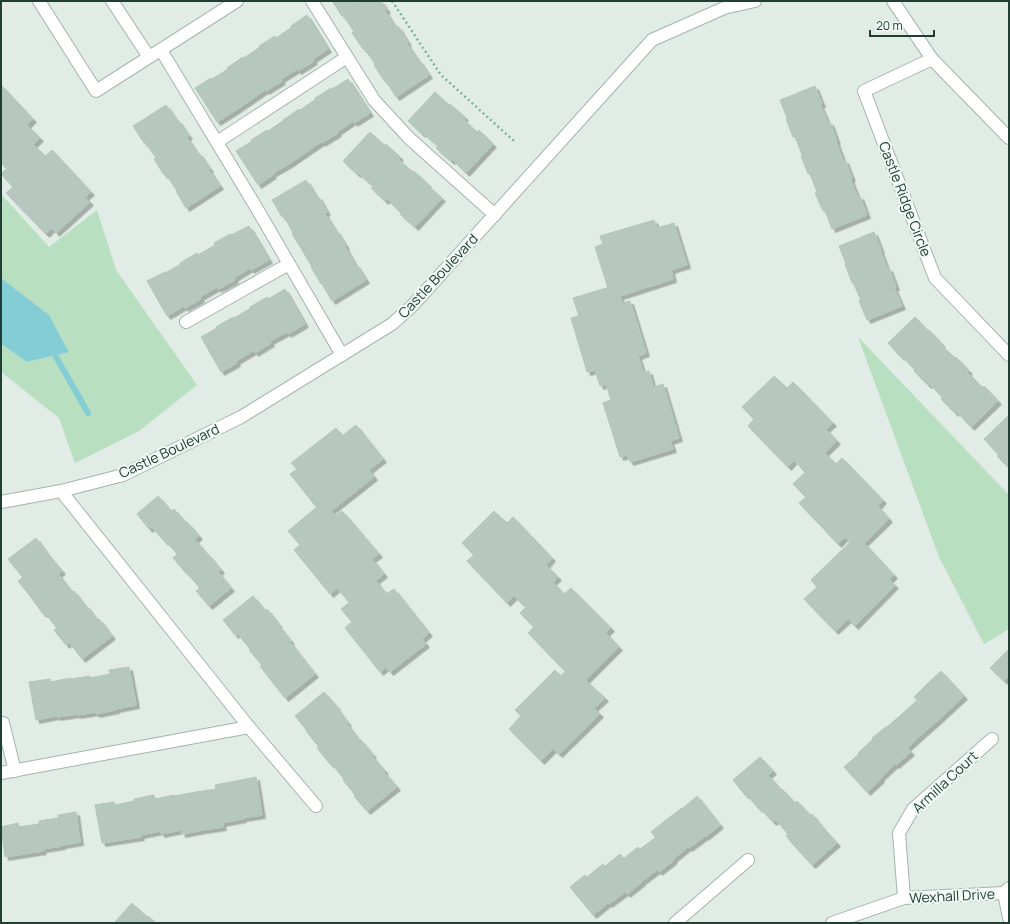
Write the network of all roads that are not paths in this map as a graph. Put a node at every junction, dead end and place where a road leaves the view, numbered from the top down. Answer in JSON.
{"nodes":[{"id":1,"x":39,"y":1,"type":"edge"},
{"id":2,"x":112,"y":1,"type":"edge"},
{"id":3,"x":237,"y":1,"type":"edge"},
{"id":4,"x":312,"y":1,"type":"edge"},
{"id":5,"x":755,"y":1,"type":"edge"},
{"id":6,"x":893,"y":1,"type":"edge"},
{"id":7,"x":737,"y":3,"type":"edge"},
{"id":8,"x":161,"y":50,"type":"junction"},
{"id":9,"x":347,"y":56,"type":"junction"},
{"id":10,"x":149,"y":57,"type":"junction"},
{"id":11,"x":932,"y":59,"type":"junction"},
{"id":12,"x":1009,"y":138,"type":"edge"},
{"id":13,"x":217,"y":142,"type":"junction"},
{"id":14,"x":495,"y":215,"type":"junction"},
{"id":15,"x":290,"y":264,"type":"junction"},
{"id":16,"x":186,"y":322,"type":"dead end"},
{"id":17,"x":342,"y":355,"type":"junction"},
{"id":18,"x":1009,"y":355,"type":"edge"},
{"id":19,"x":61,"y":491,"type":"junction"},
{"id":20,"x":1,"y":502,"type":"edge"},
{"id":21,"x":1,"y":723,"type":"edge"},
{"id":22,"x":249,"y":726,"type":"junction"},
{"id":23,"x":992,"y":739,"type":"dead end"},
{"id":24,"x":14,"y":771,"type":"junction"},
{"id":25,"x":1,"y":773,"type":"edge"},
{"id":26,"x":316,"y":806,"type":"dead end"},
{"id":27,"x":748,"y":860,"type":"dead end"},
{"id":28,"x":1006,"y":891,"type":"edge"},
{"id":29,"x":904,"y":898,"type":"junction"},
{"id":30,"x":1009,"y":918,"type":"edge"},
{"id":31,"x":675,"y":923,"type":"edge"},
{"id":32,"x":832,"y":923,"type":"edge"}],
"edges":[{"from":1,"to":10,"type":"street"},
{"from":2,"to":10,"type":"street"},
{"from":3,"to":8,"type":"street"},
{"from":4,"to":9,"type":"street"},
{"from":5,"to":7,"type":"street","name":"Castle Boulevard"},
{"from":6,"to":11,"type":"street"},
{"from":7,"to":14,"type":"street","name":"Castle Boulevard"},
{"from":8,"to":10,"type":"street"},
{"from":8,"to":13,"type":"street"},
{"from":9,"to":13,"type":"street"},
{"from":9,"to":14,"type":"street"},
{"from":11,"to":12,"type":"street"},
{"from":11,"to":18,"type":"street","name":"Castle Ridge Circle"},
{"from":13,"to":15,"type":"street"},
{"from":14,"to":17,"type":"street","name":"Castle Boulevard"},
{"from":15,"to":16,"type":"street"},
{"from":15,"to":17,"type":"street"},
{"from":17,"to":19,"type":"street","name":"Castle Boulevard"},
{"from":19,"to":20,"type":"street","name":"Castle Boulevard"},
{"from":19,"to":22,"type":"street"},
{"from":21,"to":24,"type":"street"},
{"from":22,"to":24,"type":"street"},
{"from":22,"to":26,"type":"street"},
{"from":23,"to":29,"type":"street","name":"Armilla Court"},
{"from":24,"to":25,"type":"street"},
{"from":27,"to":31,"type":"street"},
{"from":28,"to":29,"type":"street","name":"Wexhall Drive"},
{"from":28,"to":30,"type":"street"},
{"from":29,"to":32,"type":"street","name":"Wexhall Drive"}]}
